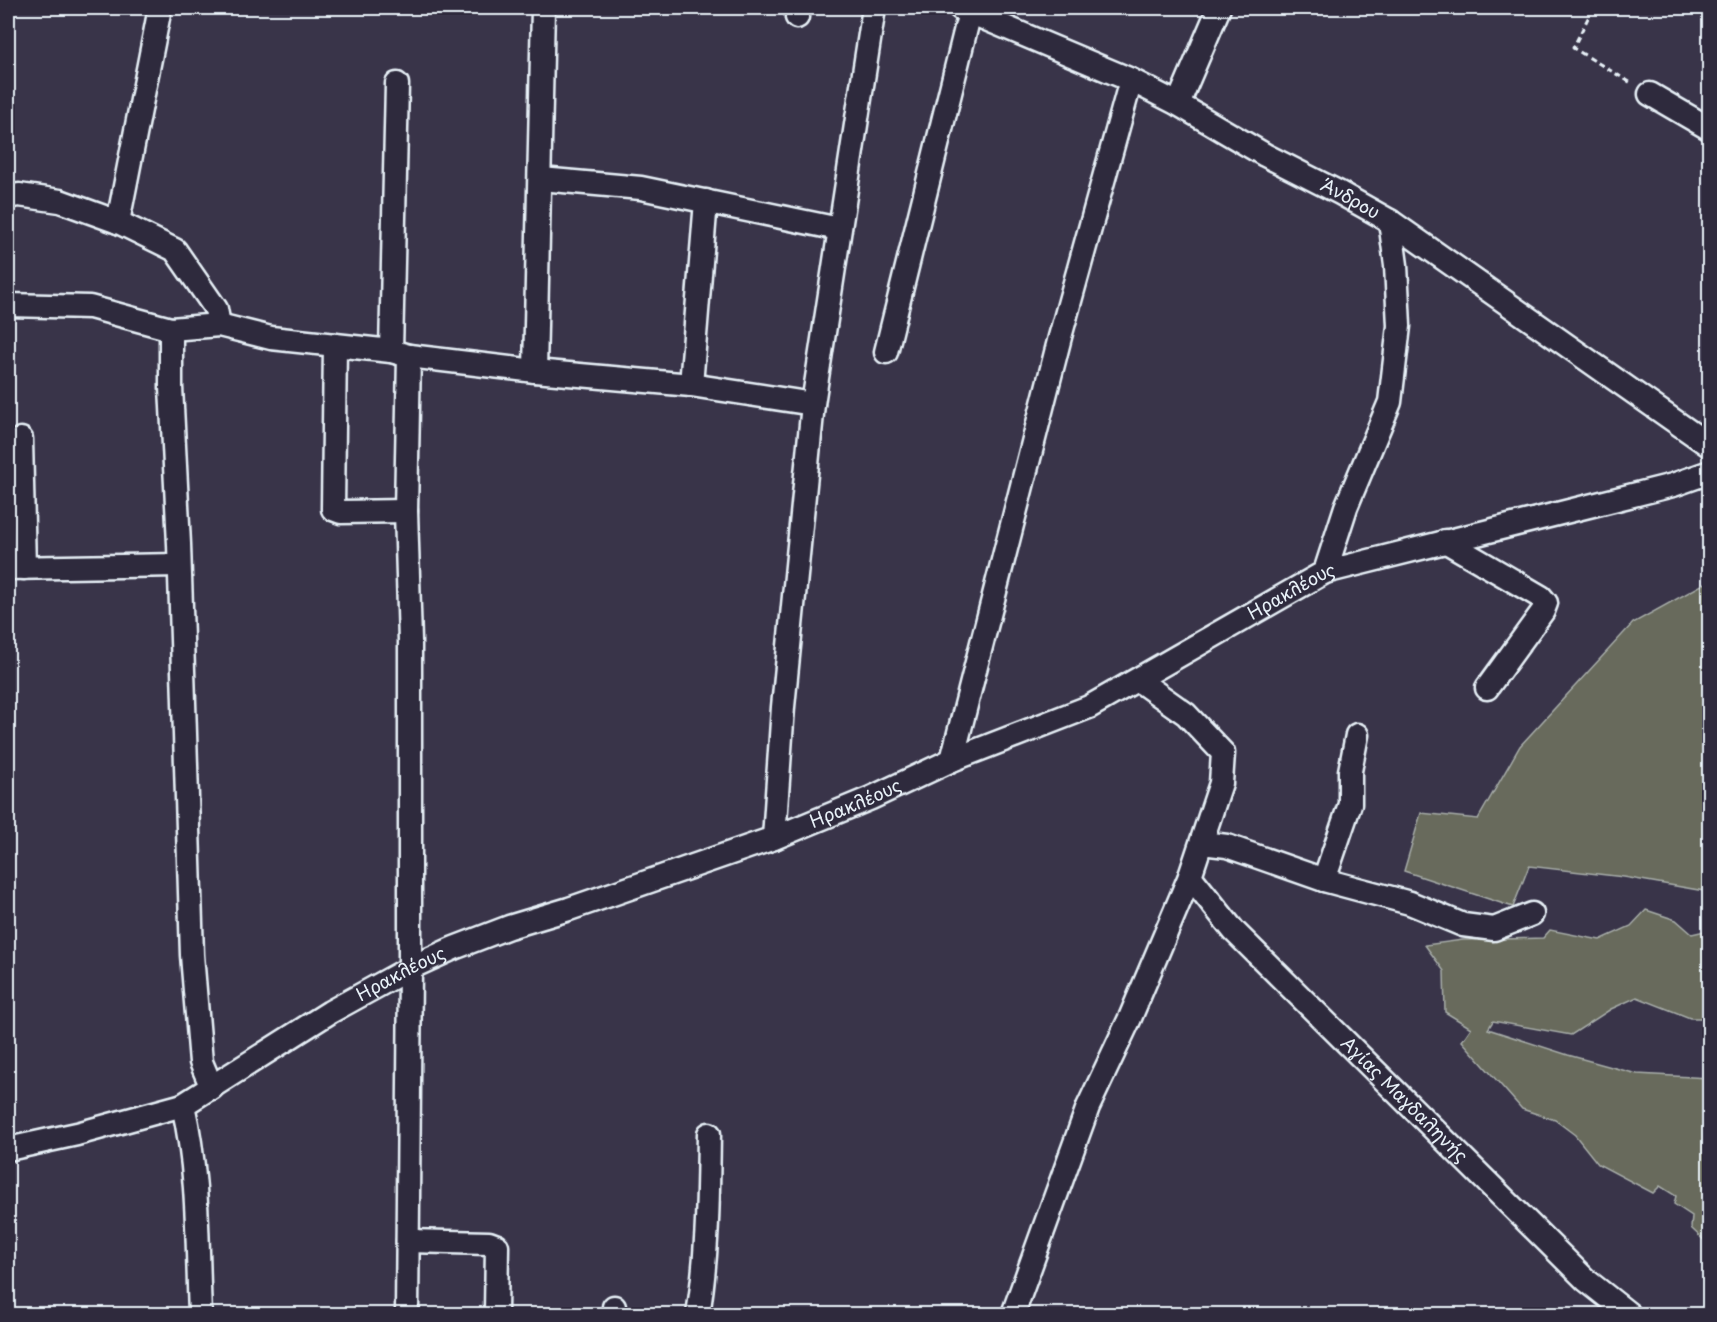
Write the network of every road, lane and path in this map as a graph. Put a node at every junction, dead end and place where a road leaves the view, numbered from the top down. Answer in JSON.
{"nodes":[{"id":1,"x":160,"y":8,"type":"edge"},
{"id":2,"x":543,"y":8,"type":"edge"},
{"id":3,"x":874,"y":8,"type":"edge"},
{"id":4,"x":1219,"y":8,"type":"edge"},
{"id":5,"x":1593,"y":8,"type":"edge"},
{"id":6,"x":965,"y":10,"type":"edge"},
{"id":7,"x":1131,"y":80,"type":"junction"},
{"id":8,"x":397,"y":84,"type":"dead end"},
{"id":9,"x":1650,"y":94,"type":"joint"},
{"id":10,"x":1178,"y":104,"type":"junction"},
{"id":11,"x":1710,"y":129,"type":"edge"},
{"id":12,"x":541,"y":179,"type":"junction"},
{"id":13,"x":8,"y":197,"type":"edge"},
{"id":14,"x":706,"y":201,"type":"junction"},
{"id":15,"x":1390,"y":221,"type":"junction"},
{"id":16,"x":118,"y":222,"type":"junction"},
{"id":17,"x":839,"y":229,"type":"junction"},
{"id":18,"x":8,"y":305,"type":"edge"},
{"id":19,"x":219,"y":325,"type":"junction"},
{"id":20,"x":171,"y":329,"type":"junction"},
{"id":21,"x":335,"y":345,"type":"junction"},
{"id":22,"x":886,"y":352,"type":"dead end"},
{"id":23,"x":400,"y":354,"type":"junction"},
{"id":24,"x":535,"y":371,"type":"junction"},
{"id":25,"x":691,"y":385,"type":"junction"},
{"id":26,"x":813,"y":404,"type":"junction"},
{"id":27,"x":21,"y":439,"type":"dead end"},
{"id":28,"x":1710,"y":446,"type":"edge"},
{"id":29,"x":1710,"y":472,"type":"edge"},
{"id":30,"x":406,"y":511,"type":"junction"},
{"id":31,"x":1444,"y":542,"type":"junction"},
{"id":32,"x":179,"y":565,"type":"junction"},
{"id":33,"x":16,"y":568,"type":"edge"},
{"id":34,"x":1325,"y":572,"type":"junction"},
{"id":35,"x":1138,"y":680,"type":"junction"},
{"id":36,"x":1487,"y":688,"type":"dead end"},
{"id":37,"x":1357,"y":735,"type":"dead end"},
{"id":38,"x":952,"y":760,"type":"junction"},
{"id":39,"x":774,"y":838,"type":"junction"},
{"id":40,"x":1203,"y":843,"type":"junction"},
{"id":41,"x":1190,"y":876,"type":"junction"},
{"id":42,"x":1324,"y":880,"type":"junction"},
{"id":43,"x":1532,"y":914,"type":"dead end"},
{"id":44,"x":410,"y":968,"type":"junction"},
{"id":45,"x":212,"y":1088,"type":"junction"},
{"id":46,"x":183,"y":1105,"type":"junction"},
{"id":47,"x":709,"y":1134,"type":"dead end"},
{"id":48,"x":8,"y":1149,"type":"edge"},
{"id":49,"x":408,"y":1241,"type":"junction"},
{"id":50,"x":200,"y":1314,"type":"edge"},
{"id":51,"x":407,"y":1314,"type":"edge"},
{"id":52,"x":496,"y":1314,"type":"edge"},
{"id":53,"x":698,"y":1314,"type":"edge"},
{"id":54,"x":1013,"y":1314,"type":"edge"},
{"id":55,"x":1629,"y":1314,"type":"edge"}],
"edges":[{"from":1,"to":16,"type":"street"},
{"from":2,"to":12,"type":"street"},
{"from":3,"to":17,"type":"street"},
{"from":4,"to":10,"type":"street"},
{"from":5,"to":9,"type":"path"},
{"from":6,"to":7,"type":"street","name":"Άνδρου"},
{"from":6,"to":22,"type":"street"},
{"from":7,"to":10,"type":"street","name":"Άνδρου"},
{"from":7,"to":38,"type":"street"},
{"from":8,"to":23,"type":"street"},
{"from":9,"to":11,"type":"street"},
{"from":10,"to":15,"type":"street","name":"Άνδρου"},
{"from":12,"to":14,"type":"street"},
{"from":12,"to":24,"type":"street"},
{"from":13,"to":16,"type":"street"},
{"from":14,"to":17,"type":"street"},
{"from":14,"to":25,"type":"street"},
{"from":15,"to":28,"type":"street","name":"Άνδρου"},
{"from":15,"to":34,"type":"street"},
{"from":16,"to":19,"type":"street"},
{"from":17,"to":26,"type":"street"},
{"from":18,"to":20,"type":"street"},
{"from":19,"to":20,"type":"street"},
{"from":19,"to":21,"type":"street"},
{"from":20,"to":32,"type":"street"},
{"from":21,"to":23,"type":"street"},
{"from":21,"to":30,"type":"street"},
{"from":23,"to":24,"type":"street"},
{"from":23,"to":30,"type":"street"},
{"from":24,"to":25,"type":"street"},
{"from":25,"to":26,"type":"street"},
{"from":26,"to":39,"type":"street"},
{"from":27,"to":33,"type":"street"},
{"from":29,"to":31,"type":"street","name":"Ηρακλέους"},
{"from":30,"to":44,"type":"street"},
{"from":31,"to":34,"type":"street","name":"Ηρακλέους"},
{"from":31,"to":36,"type":"street"},
{"from":32,"to":33,"type":"street"},
{"from":32,"to":45,"type":"street"},
{"from":34,"to":35,"type":"street","name":"Ηρακλέους"},
{"from":35,"to":38,"type":"street","name":"Ηρακλέους"},
{"from":35,"to":40,"type":"street"},
{"from":37,"to":42,"type":"street"},
{"from":38,"to":39,"type":"street","name":"Ηρακλέους"},
{"from":39,"to":44,"type":"street","name":"Ηρακλέους"},
{"from":40,"to":41,"type":"street"},
{"from":40,"to":42,"type":"street"},
{"from":41,"to":54,"type":"street"},
{"from":41,"to":55,"type":"street","name":"Αγίας Μαγδαληνής"},
{"from":42,"to":43,"type":"street"},
{"from":44,"to":45,"type":"street","name":"Ηρακλέους"},
{"from":44,"to":49,"type":"street"},
{"from":45,"to":46,"type":"street","name":"Ηρακλέους"},
{"from":46,"to":48,"type":"street","name":"Ηρακλέους"},
{"from":46,"to":50,"type":"street"},
{"from":47,"to":53,"type":"street"},
{"from":49,"to":51,"type":"street"},
{"from":49,"to":52,"type":"street"}]}
